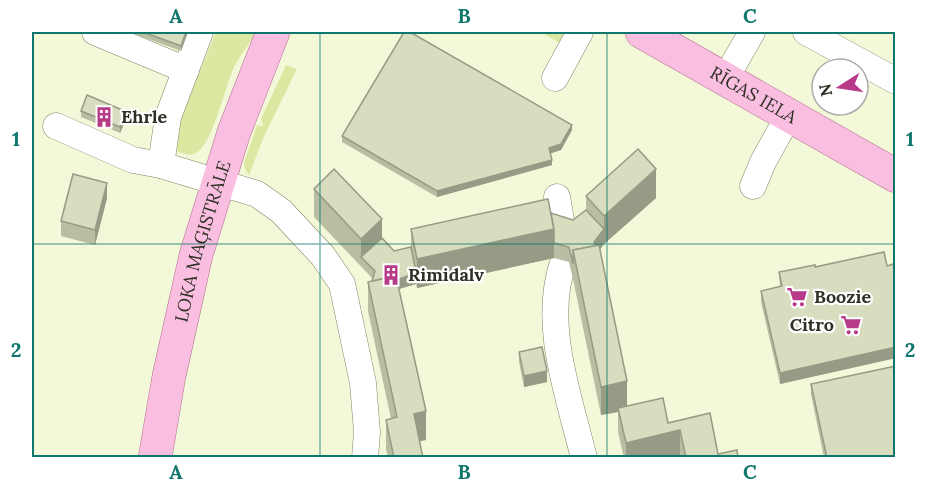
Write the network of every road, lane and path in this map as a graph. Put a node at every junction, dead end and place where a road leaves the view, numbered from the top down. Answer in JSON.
{"nodes":[{"id":1,"x":200,"y":32,"type":"edge"},
{"id":2,"x":273,"y":32,"type":"edge"},
{"id":3,"x":580,"y":32,"type":"edge"},
{"id":4,"x":642,"y":32,"type":"edge"},
{"id":5,"x":752,"y":32,"type":"edge"},
{"id":6,"x":806,"y":32,"type":"edge"},
{"id":7,"x":114,"y":36,"type":"edge"},
{"id":8,"x":186,"y":70,"type":"junction"},
{"id":9,"x":555,"y":78,"type":"dead end"},
{"id":10,"x":725,"y":79,"type":"junction"},
{"id":11,"x":896,"y":81,"type":"edge"},
{"id":12,"x":789,"y":115,"type":"junction"},
{"id":13,"x":56,"y":126,"type":"dead end"},
{"id":14,"x":161,"y":165,"type":"junction"},
{"id":15,"x":896,"y":176,"type":"edge"},
{"id":16,"x":219,"y":181,"type":"junction"},
{"id":17,"x":753,"y":186,"type":"dead end"},
{"id":18,"x":557,"y":197,"type":"dead end"},
{"id":19,"x":563,"y":232,"type":"edge"},
{"id":20,"x":564,"y":260,"type":"edge"},
{"id":21,"x":155,"y":458,"type":"edge"},
{"id":22,"x":365,"y":458,"type":"edge"},
{"id":23,"x":584,"y":458,"type":"edge"}],
"edges":[{"from":1,"to":8,"type":"street"},
{"from":2,"to":16,"type":"main road","name":"LOKA MAĢISTRĀLE"},
{"from":3,"to":9,"type":"street"},
{"from":4,"to":10,"type":"main road","name":"RĪGAS IELA"},
{"from":5,"to":10,"type":"street"},
{"from":6,"to":11,"type":"street"},
{"from":7,"to":8,"type":"street"},
{"from":8,"to":14,"type":"street"},
{"from":10,"to":12,"type":"main road","name":"RĪGAS IELA"},
{"from":12,"to":15,"type":"main road","name":"RĪGAS IELA"},
{"from":12,"to":17,"type":"street"},
{"from":13,"to":14,"type":"street"},
{"from":14,"to":16,"type":"street"},
{"from":16,"to":21,"type":"main road","name":"LOKA MAĢISTRĀLE"},
{"from":16,"to":22,"type":"street"},
{"from":18,"to":19,"type":"street"},
{"from":20,"to":23,"type":"street"}]}
